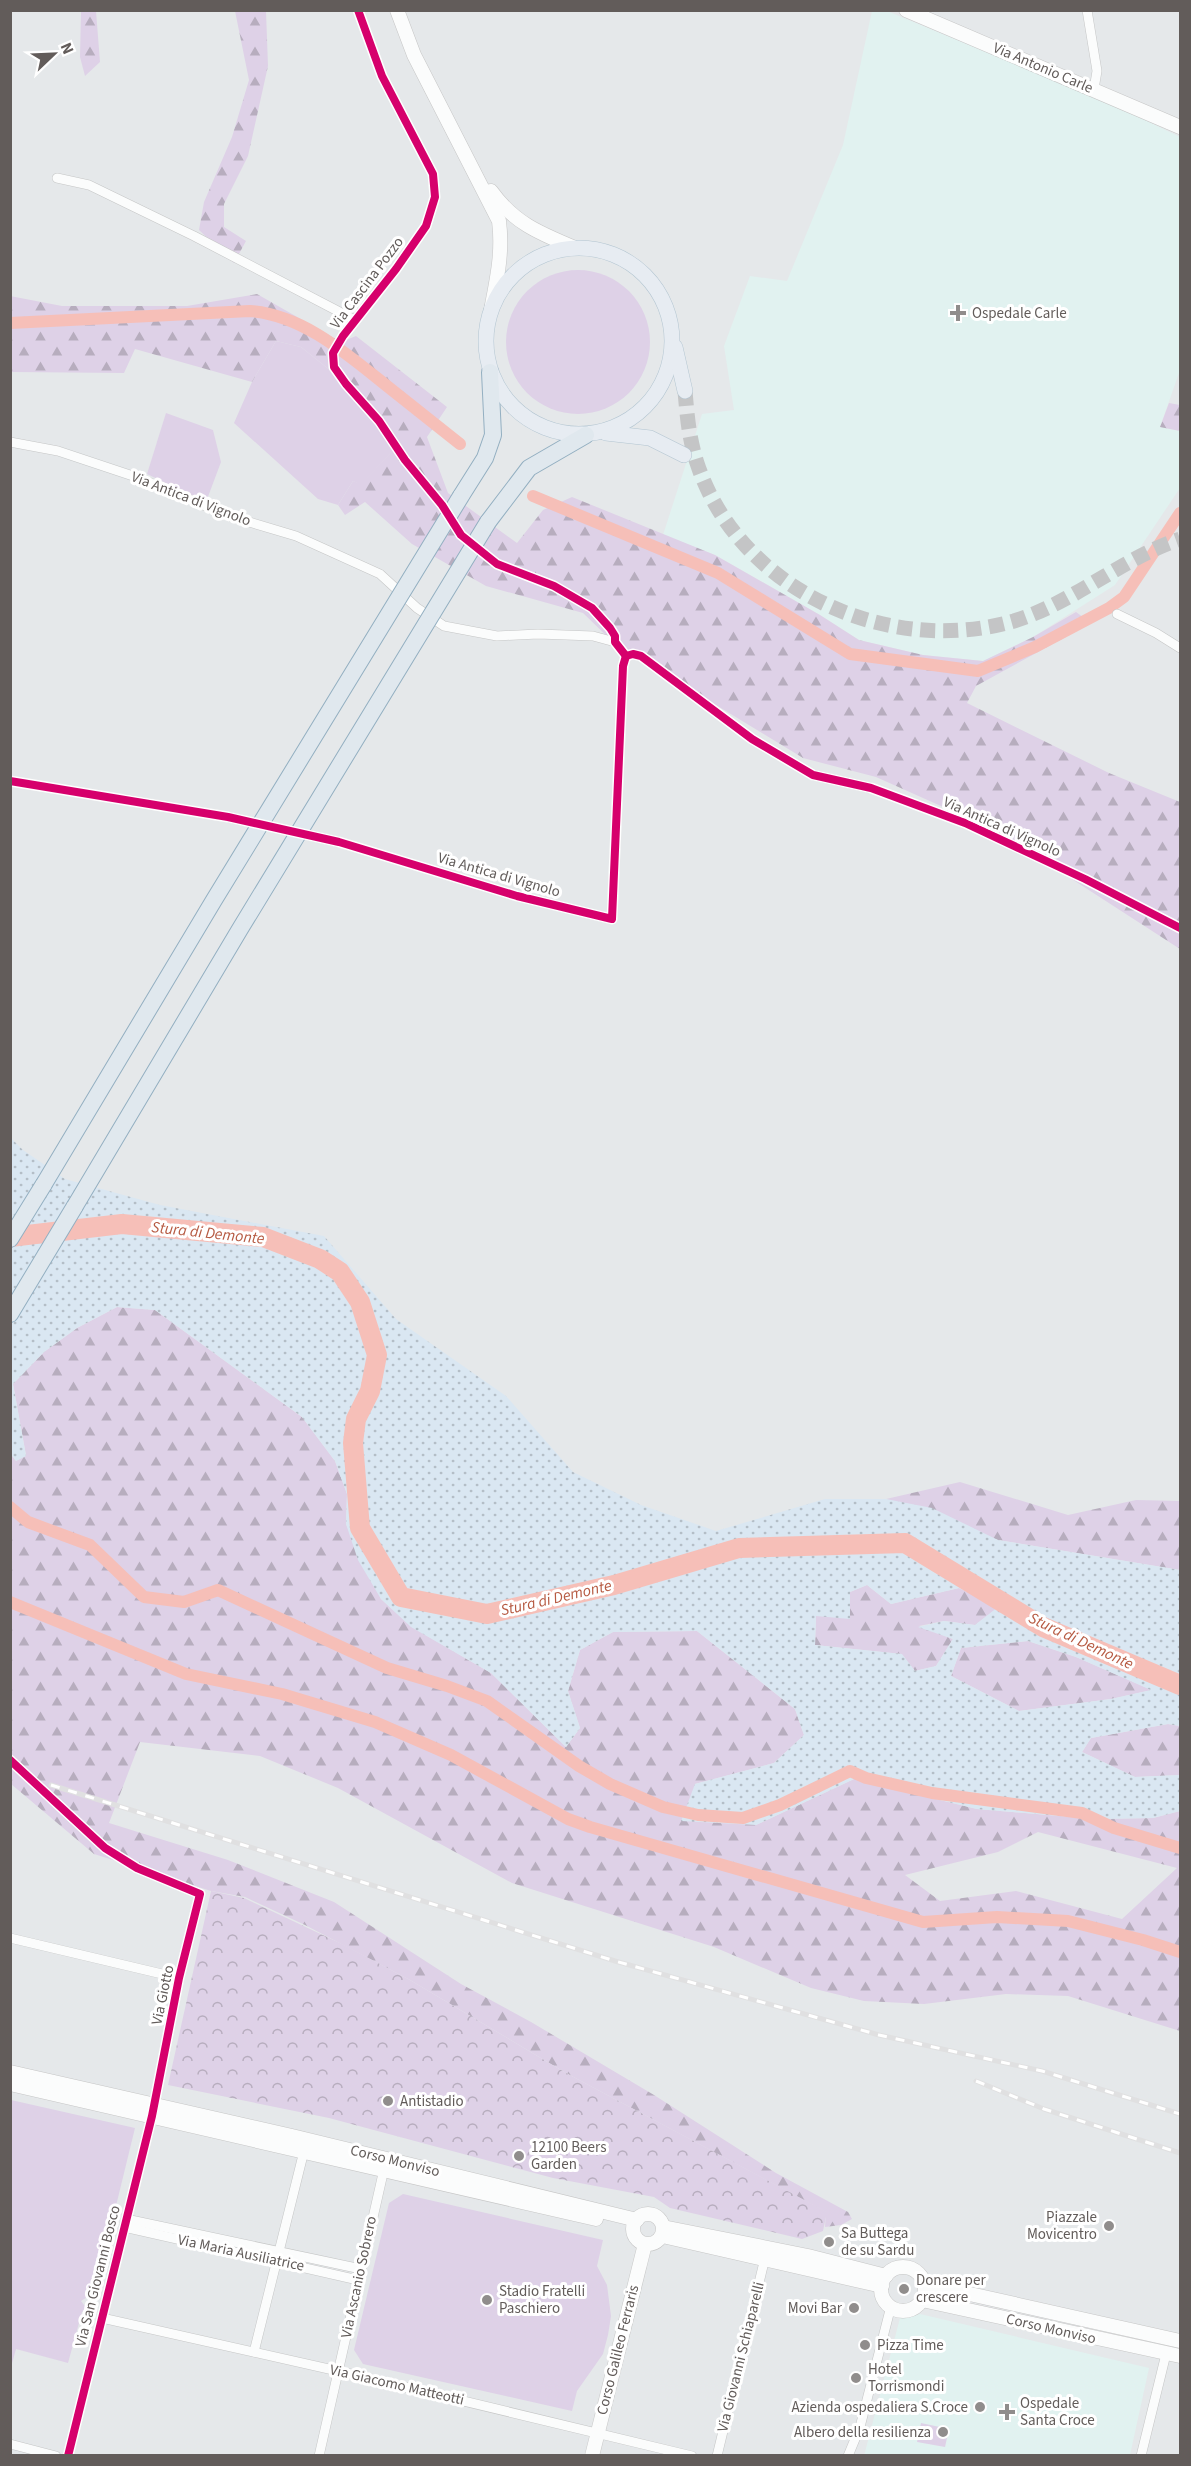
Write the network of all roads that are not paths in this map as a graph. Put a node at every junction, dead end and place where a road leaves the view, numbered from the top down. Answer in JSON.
{"nodes":[{"id":1,"x":358,"y":10,"type":"edge"},
{"id":2,"x":397,"y":10,"type":"edge"},
{"id":3,"x":906,"y":10,"type":"edge"},
{"id":4,"x":1087,"y":10,"type":"edge"},
{"id":5,"x":1094,"y":89,"type":"junction"},
{"id":6,"x":1180,"y":127,"type":"edge"},
{"id":7,"x":471,"y":163,"type":"junction"},
{"id":8,"x":57,"y":178,"type":"dead end"},
{"id":9,"x":575,"y":248,"type":"junction"},
{"id":10,"x":491,"y":310,"type":"junction"},
{"id":11,"x":355,"y":321,"type":"junction"},
{"id":12,"x":672,"y":335,"type":"junction"},
{"id":13,"x":490,"y":372,"type":"junction"},
{"id":14,"x":685,"y":391,"type":"tunnel mouth"},
{"id":15,"x":593,"y":433,"type":"junction"},
{"id":16,"x":10,"y":442,"type":"edge"},
{"id":17,"x":684,"y":455,"type":"dead end"},
{"id":18,"x":1117,"y":614,"type":"dead end"},
{"id":19,"x":615,"y":642,"type":"junction"},
{"id":20,"x":1180,"y":648,"type":"edge"},
{"id":21,"x":626,"y":656,"type":"junction"},
{"id":22,"x":122,"y":800,"type":"dead end"},
{"id":23,"x":1180,"y":928,"type":"edge"},
{"id":24,"x":10,"y":1239,"type":"edge"},
{"id":25,"x":10,"y":1314,"type":"edge"},
{"id":26,"x":10,"y":1760,"type":"edge"},
{"id":27,"x":10,"y":1938,"type":"edge"},
{"id":28,"x":179,"y":1978,"type":"junction"},
{"id":29,"x":10,"y":2072,"type":"edge"},
{"id":30,"x":10,"y":2084,"type":"edge"},
{"id":31,"x":153,"y":2110,"type":"junction"},
{"id":32,"x":304,"y":2151,"type":"junction"},
{"id":33,"x":384,"y":2169,"type":"junction"},
{"id":34,"x":125,"y":2223,"type":"junction"},
{"id":35,"x":635,"y":2224,"type":"junction"},
{"id":36,"x":663,"y":2231,"type":"junction"},
{"id":37,"x":645,"y":2244,"type":"junction"},
{"id":38,"x":277,"y":2256,"type":"junction"},
{"id":39,"x":765,"y":2258,"type":"junction"},
{"id":40,"x":361,"y":2269,"type":"junction"},
{"id":41,"x":358,"y":2280,"type":"junction"},
{"id":42,"x":884,"y":2281,"type":"junction"},
{"id":43,"x":925,"y":2284,"type":"junction"},
{"id":44,"x":922,"y":2300,"type":"junction"},
{"id":45,"x":891,"y":2306,"type":"junction"},
{"id":46,"x":102,"y":2318,"type":"junction"},
{"id":47,"x":1180,"y":2341,"type":"edge"},
{"id":48,"x":254,"y":2352,"type":"junction"},
{"id":49,"x":1173,"y":2355,"type":"edge"},
{"id":50,"x":339,"y":2371,"type":"junction"},
{"id":51,"x":598,"y":2432,"type":"junction"},
{"id":52,"x":10,"y":2444,"type":"edge"},
{"id":53,"x":56,"y":2456,"type":"edge"},
{"id":54,"x":68,"y":2456,"type":"edge"},
{"id":55,"x":319,"y":2456,"type":"edge"},
{"id":56,"x":592,"y":2456,"type":"edge"},
{"id":57,"x":692,"y":2456,"type":"edge"},
{"id":58,"x":717,"y":2456,"type":"edge"},
{"id":59,"x":848,"y":2456,"type":"edge"},
{"id":60,"x":1141,"y":2456,"type":"edge"}],
"edges":[{"from":1,"to":11,"type":"street","name":"Via Cascina Pozzo"},
{"from":2,"to":7,"type":"main road"},
{"from":3,"to":5,"type":"main road","name":"Via Antonio Carle"},
{"from":4,"to":5,"type":"street"},
{"from":5,"to":6,"type":"main road","name":"Via Antonio Carle"},
{"from":7,"to":9,"type":"main road"},
{"from":7,"to":10,"type":"main road"},
{"from":8,"to":11,"type":"street","name":"Via Cascina Pozzo"},
{"from":9,"to":10,"type":"main road"},
{"from":9,"to":12,"type":"main road"},
{"from":10,"to":13,"type":"main road"},
{"from":11,"to":19,"type":"street","name":"Via Cascina Pozzo"},
{"from":12,"to":14,"type":"main road"},
{"from":12,"to":15,"type":"main road"},
{"from":13,"to":15,"type":"main road"},
{"from":13,"to":24,"type":"highway","bridge":true},
{"from":15,"to":17,"type":"main road"},
{"from":15,"to":25,"type":"highway","bridge":true},
{"from":16,"to":19,"type":"street","name":"Via Antica di Vignolo"},
{"from":18,"to":20,"type":"street"},
{"from":19,"to":21,"type":"street"},
{"from":21,"to":22,"type":"street","name":"Via Antica di Vignolo"},
{"from":21,"to":23,"type":"street","name":"Via Antica di Vignolo"},
{"from":26,"to":28,"type":"street","name":"Via Giotto"},
{"from":27,"to":28,"type":"street"},
{"from":28,"to":31,"type":"street","name":"Via Giotto"},
{"from":29,"to":31,"type":"main road"},
{"from":30,"to":31,"type":"main road"},
{"from":31,"to":32,"type":"main road","name":"Corso Monviso"},
{"from":31,"to":34,"type":"street","name":"Via San Giovanni Bosco"},
{"from":31,"to":35,"type":"main road","name":"Corso Monviso"},
{"from":32,"to":33,"type":"main road","name":"Corso Monviso"},
{"from":32,"to":38,"type":"street"},
{"from":33,"to":35,"type":"main road","name":"Corso Monviso"},
{"from":33,"to":40,"type":"street","name":"Via Ascanio Sobrero"},
{"from":34,"to":38,"type":"street","name":"Via Maria Ausiliatrice"},
{"from":34,"to":46,"type":"street","name":"Via San Giovanni Bosco"},
{"from":35,"to":36,"type":"main road"},
{"from":35,"to":37,"type":"main road"},
{"from":36,"to":37,"type":"main road"},
{"from":36,"to":39,"type":"main road"},
{"from":36,"to":42,"type":"main road"},
{"from":37,"to":51,"type":"main road","name":"Corso Galileo Ferraris"},
{"from":38,"to":40,"type":"street","name":"Via Maria Ausiliatrice"},
{"from":38,"to":41,"type":"street","name":"Via Maria Ausiliatrice"},
{"from":38,"to":48,"type":"street"},
{"from":39,"to":42,"type":"main road"},
{"from":39,"to":58,"type":"street","name":"Via Giovanni Schiaparelli"},
{"from":40,"to":41,"type":"street","name":"Via Ascanio Sobrero"},
{"from":41,"to":50,"type":"street","name":"Via Ascanio Sobrero"},
{"from":42,"to":43,"type":"main road"},
{"from":42,"to":45,"type":"main road"},
{"from":43,"to":44,"type":"main road"},
{"from":43,"to":47,"type":"main road","name":"Corso Monviso"},
{"from":44,"to":45,"type":"main road"},
{"from":44,"to":49,"type":"main road","name":"Corso Monviso"},
{"from":45,"to":59,"type":"street"},
{"from":46,"to":48,"type":"street","name":"Via Giacomo Matteotti"},
{"from":46,"to":54,"type":"street","name":"Via San Giovanni Bosco"},
{"from":48,"to":50,"type":"street","name":"Via Giacomo Matteotti"},
{"from":49,"to":60,"type":"street"},
{"from":50,"to":51,"type":"street","name":"Via Giacomo Matteotti"},
{"from":50,"to":55,"type":"street","name":"Via Ascanio Sobrero"},
{"from":51,"to":56,"type":"main road","name":"Corso Galileo Ferraris"},
{"from":51,"to":57,"type":"street","name":"Via Giacomo Matteotti"},
{"from":52,"to":53,"type":"street"}]}
